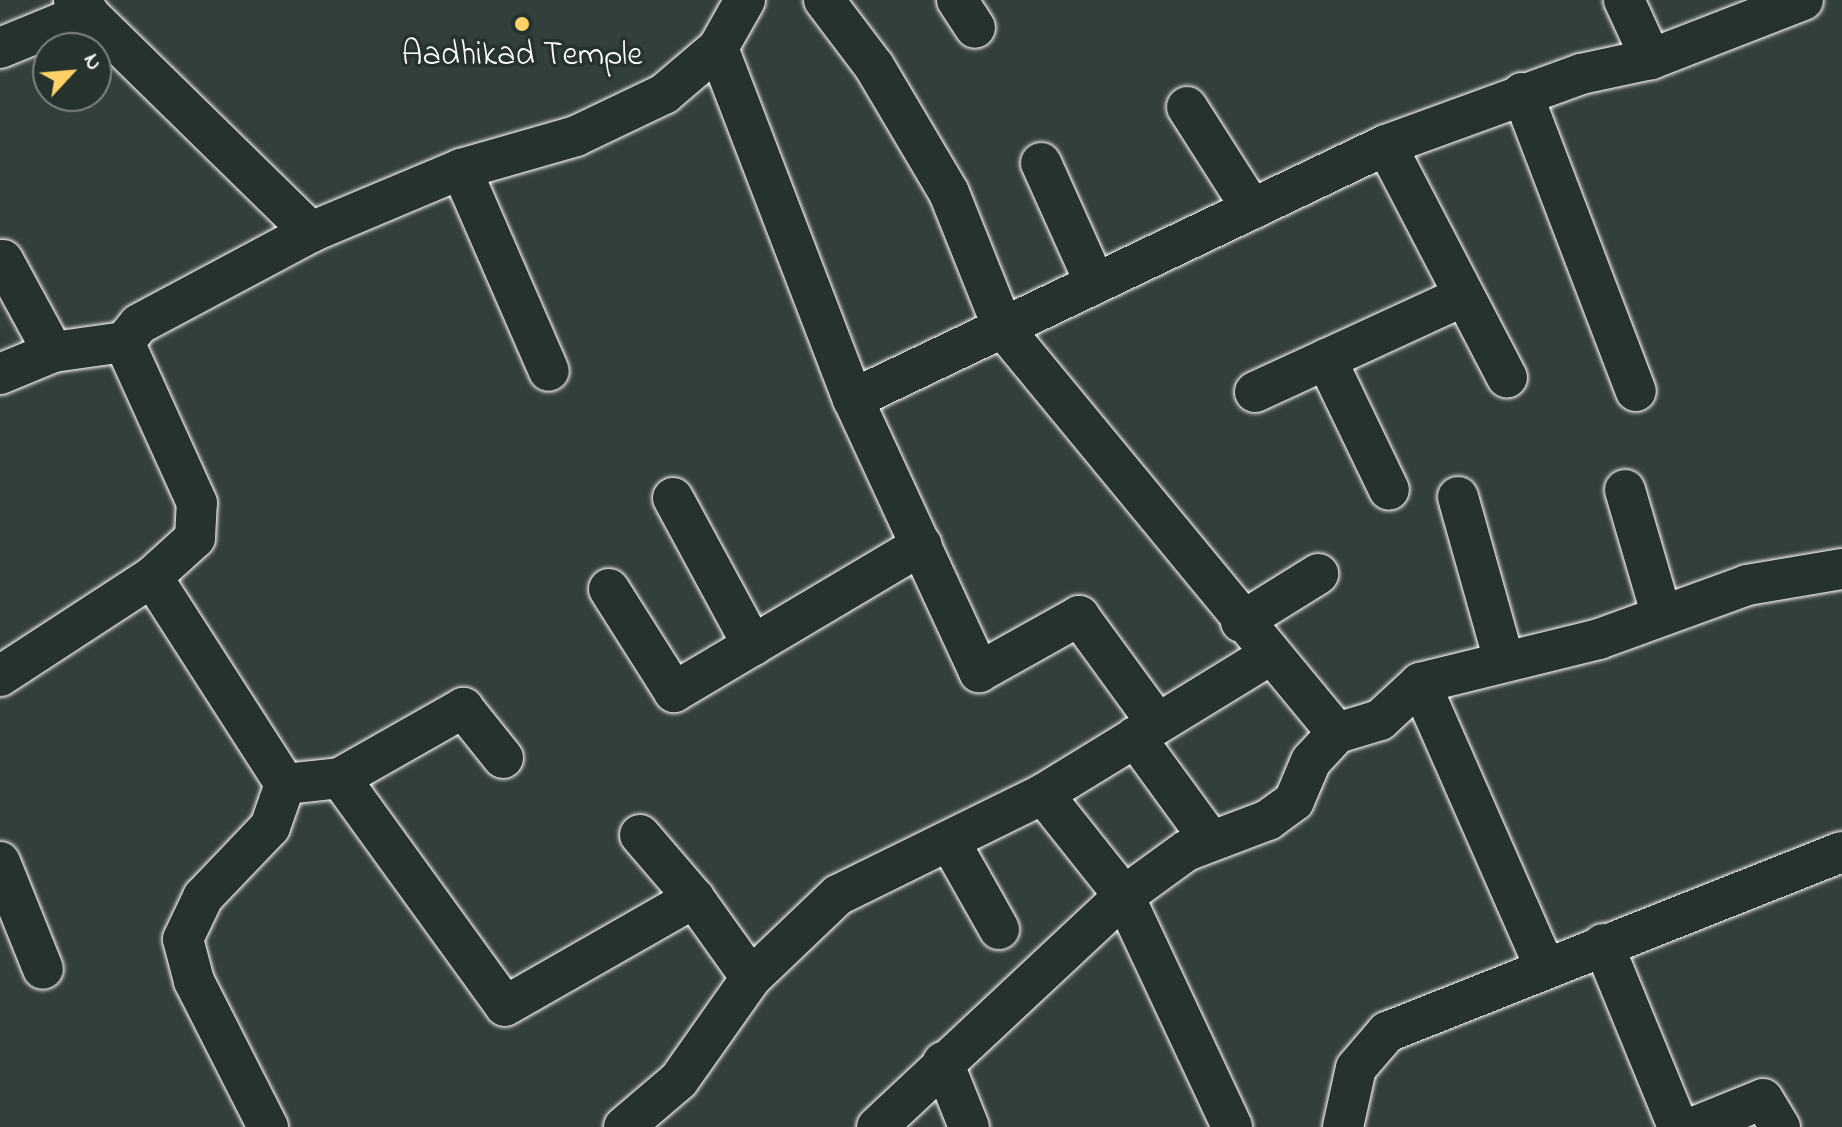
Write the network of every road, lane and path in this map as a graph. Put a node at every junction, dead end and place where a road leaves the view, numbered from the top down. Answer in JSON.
{"nodes":[{"id":1,"x":745,"y":0,"type":"edge"},
{"id":2,"x":824,"y":0,"type":"edge"},
{"id":3,"x":1624,"y":0,"type":"edge"},
{"id":4,"x":1803,"y":0,"type":"edge"},
{"id":5,"x":81,"y":6,"type":"edge"},
{"id":6,"x":0,"y":48,"type":"edge"},
{"id":7,"x":718,"y":48,"type":"junction"},
{"id":8,"x":1651,"y":59,"type":"junction"},
{"id":9,"x":1522,"y":93,"type":"junction"},
{"id":10,"x":1187,"y":107,"type":"dead end"},
{"id":11,"x":1386,"y":145,"type":"junction"},
{"id":12,"x":1041,"y":163,"type":"dead end"},
{"id":13,"x":461,"y":169,"type":"junction"},
{"id":14,"x":1252,"y":209,"type":"junction"},
{"id":15,"x":311,"y":232,"type":"junction"},
{"id":16,"x":3,"y":260,"type":"dead end"},
{"id":17,"x":1095,"y":283,"type":"junction"},
{"id":18,"x":1464,"y":296,"type":"junction"},
{"id":19,"x":1003,"y":328,"type":"junction"},
{"id":20,"x":124,"y":342,"type":"junction"},
{"id":21,"x":53,"y":352,"type":"junction"},
{"id":22,"x":1326,"y":359,"type":"junction"},
{"id":23,"x":549,"y":371,"type":"dead end"},
{"id":24,"x":0,"y":374,"type":"edge"},
{"id":25,"x":1507,"y":377,"type":"dead end"},
{"id":26,"x":1636,"y":391,"type":"dead end"},
{"id":27,"x":1255,"y":392,"type":"dead end"},
{"id":28,"x":853,"y":399,"type":"junction"},
{"id":29,"x":1389,"y":490,"type":"dead end"},
{"id":30,"x":1625,"y":490,"type":"dead end"},
{"id":31,"x":1458,"y":497,"type":"dead end"},
{"id":32,"x":673,"y":498,"type":"dead end"},
{"id":33,"x":922,"y":545,"type":"junction"},
{"id":34,"x":1842,"y":569,"type":"edge"},
{"id":35,"x":1318,"y":574,"type":"dead end"},
{"id":36,"x":152,"y":577,"type":"junction"},
{"id":37,"x":609,"y":589,"type":"dead end"},
{"id":38,"x":1661,"y":613,"type":"junction"},
{"id":39,"x":1241,"y":622,"type":"junction"},
{"id":40,"x":753,"y":646,"type":"junction"},
{"id":41,"x":1268,"y":656,"type":"junction"},
{"id":42,"x":1504,"y":661,"type":"junction"},
{"id":43,"x":0,"y":676,"type":"edge"},
{"id":44,"x":1420,"y":683,"type":"junction"},
{"id":45,"x":1146,"y":730,"type":"junction"},
{"id":46,"x":1337,"y":733,"type":"junction"},
{"id":47,"x":503,"y":758,"type":"dead end"},
{"id":48,"x":340,"y":778,"type":"junction"},
{"id":49,"x":285,"y":784,"type":"junction"},
{"id":50,"x":1043,"y":794,"type":"junction"},
{"id":51,"x":640,"y":835,"type":"dead end"},
{"id":52,"x":1210,"y":840,"type":"junction"},
{"id":53,"x":950,"y":842,"type":"junction"},
{"id":54,"x":1842,"y":852,"type":"edge"},
{"id":55,"x":0,"y":862,"type":"edge"},
{"id":56,"x":1124,"y":896,"type":"junction"},
{"id":57,"x":694,"y":898,"type":"junction"},
{"id":58,"x":999,"y":929,"type":"dead end"},
{"id":59,"x":1603,"y":944,"type":"junction"},
{"id":60,"x":1545,"y":968,"type":"junction"},
{"id":61,"x":43,"y":969,"type":"dead end"},
{"id":62,"x":751,"y":978,"type":"junction"},
{"id":63,"x":943,"y":1062,"type":"junction"},
{"id":64,"x":268,"y":1127,"type":"edge"},
{"id":65,"x":624,"y":1127,"type":"edge"},
{"id":66,"x":877,"y":1127,"type":"edge"},
{"id":67,"x":969,"y":1127,"type":"edge"},
{"id":68,"x":1232,"y":1127,"type":"edge"},
{"id":69,"x":1343,"y":1127,"type":"edge"},
{"id":70,"x":1678,"y":1127,"type":"edge"},
{"id":71,"x":1694,"y":1127,"type":"edge"},
{"id":72,"x":1780,"y":1127,"type":"edge"}],
"edges":[{"from":1,"to":7,"type":"street"},
{"from":2,"to":19,"type":"street"},
{"from":3,"to":8,"type":"street"},
{"from":4,"to":8,"type":"street"},
{"from":5,"to":6,"type":"street"},
{"from":5,"to":15,"type":"street"},
{"from":7,"to":13,"type":"street"},
{"from":7,"to":28,"type":"street"},
{"from":8,"to":9,"type":"street"},
{"from":9,"to":11,"type":"street"},
{"from":9,"to":26,"type":"street"},
{"from":10,"to":14,"type":"street"},
{"from":11,"to":14,"type":"street"},
{"from":11,"to":18,"type":"street"},
{"from":12,"to":17,"type":"street"},
{"from":13,"to":15,"type":"street"},
{"from":13,"to":23,"type":"street"},
{"from":14,"to":17,"type":"street"},
{"from":15,"to":20,"type":"street"},
{"from":16,"to":21,"type":"street"},
{"from":17,"to":19,"type":"street"},
{"from":18,"to":22,"type":"street"},
{"from":18,"to":25,"type":"street"},
{"from":19,"to":28,"type":"street"},
{"from":19,"to":39,"type":"street"},
{"from":20,"to":21,"type":"street"},
{"from":20,"to":36,"type":"street"},
{"from":21,"to":24,"type":"street"},
{"from":22,"to":27,"type":"street"},
{"from":22,"to":29,"type":"street"},
{"from":28,"to":33,"type":"street"},
{"from":30,"to":38,"type":"street"},
{"from":31,"to":42,"type":"street"},
{"from":32,"to":40,"type":"street"},
{"from":33,"to":40,"type":"street"},
{"from":33,"to":45,"type":"street"},
{"from":34,"to":38,"type":"street"},
{"from":35,"to":39,"type":"street"},
{"from":36,"to":43,"type":"street"},
{"from":36,"to":49,"type":"street"},
{"from":37,"to":40,"type":"street"},
{"from":38,"to":42,"type":"street"},
{"from":39,"to":41,"type":"street"},
{"from":41,"to":45,"type":"street"},
{"from":41,"to":46,"type":"street"},
{"from":42,"to":44,"type":"street"},
{"from":44,"to":46,"type":"street"},
{"from":44,"to":60,"type":"street"},
{"from":45,"to":50,"type":"street"},
{"from":45,"to":52,"type":"street"},
{"from":46,"to":52,"type":"street"},
{"from":47,"to":48,"type":"street"},
{"from":48,"to":49,"type":"street"},
{"from":48,"to":57,"type":"street"},
{"from":49,"to":64,"type":"street"},
{"from":50,"to":53,"type":"street"},
{"from":50,"to":56,"type":"street"},
{"from":51,"to":57,"type":"street"},
{"from":52,"to":56,"type":"street"},
{"from":53,"to":58,"type":"street"},
{"from":53,"to":62,"type":"street"},
{"from":54,"to":59,"type":"street"},
{"from":55,"to":61,"type":"street"},
{"from":56,"to":63,"type":"street"},
{"from":56,"to":68,"type":"street"},
{"from":57,"to":62,"type":"street"},
{"from":59,"to":60,"type":"street"},
{"from":59,"to":70,"type":"street"},
{"from":60,"to":69,"type":"street"},
{"from":62,"to":65,"type":"street"},
{"from":63,"to":66,"type":"street"},
{"from":63,"to":67,"type":"street"},
{"from":71,"to":72,"type":"street"}]}
